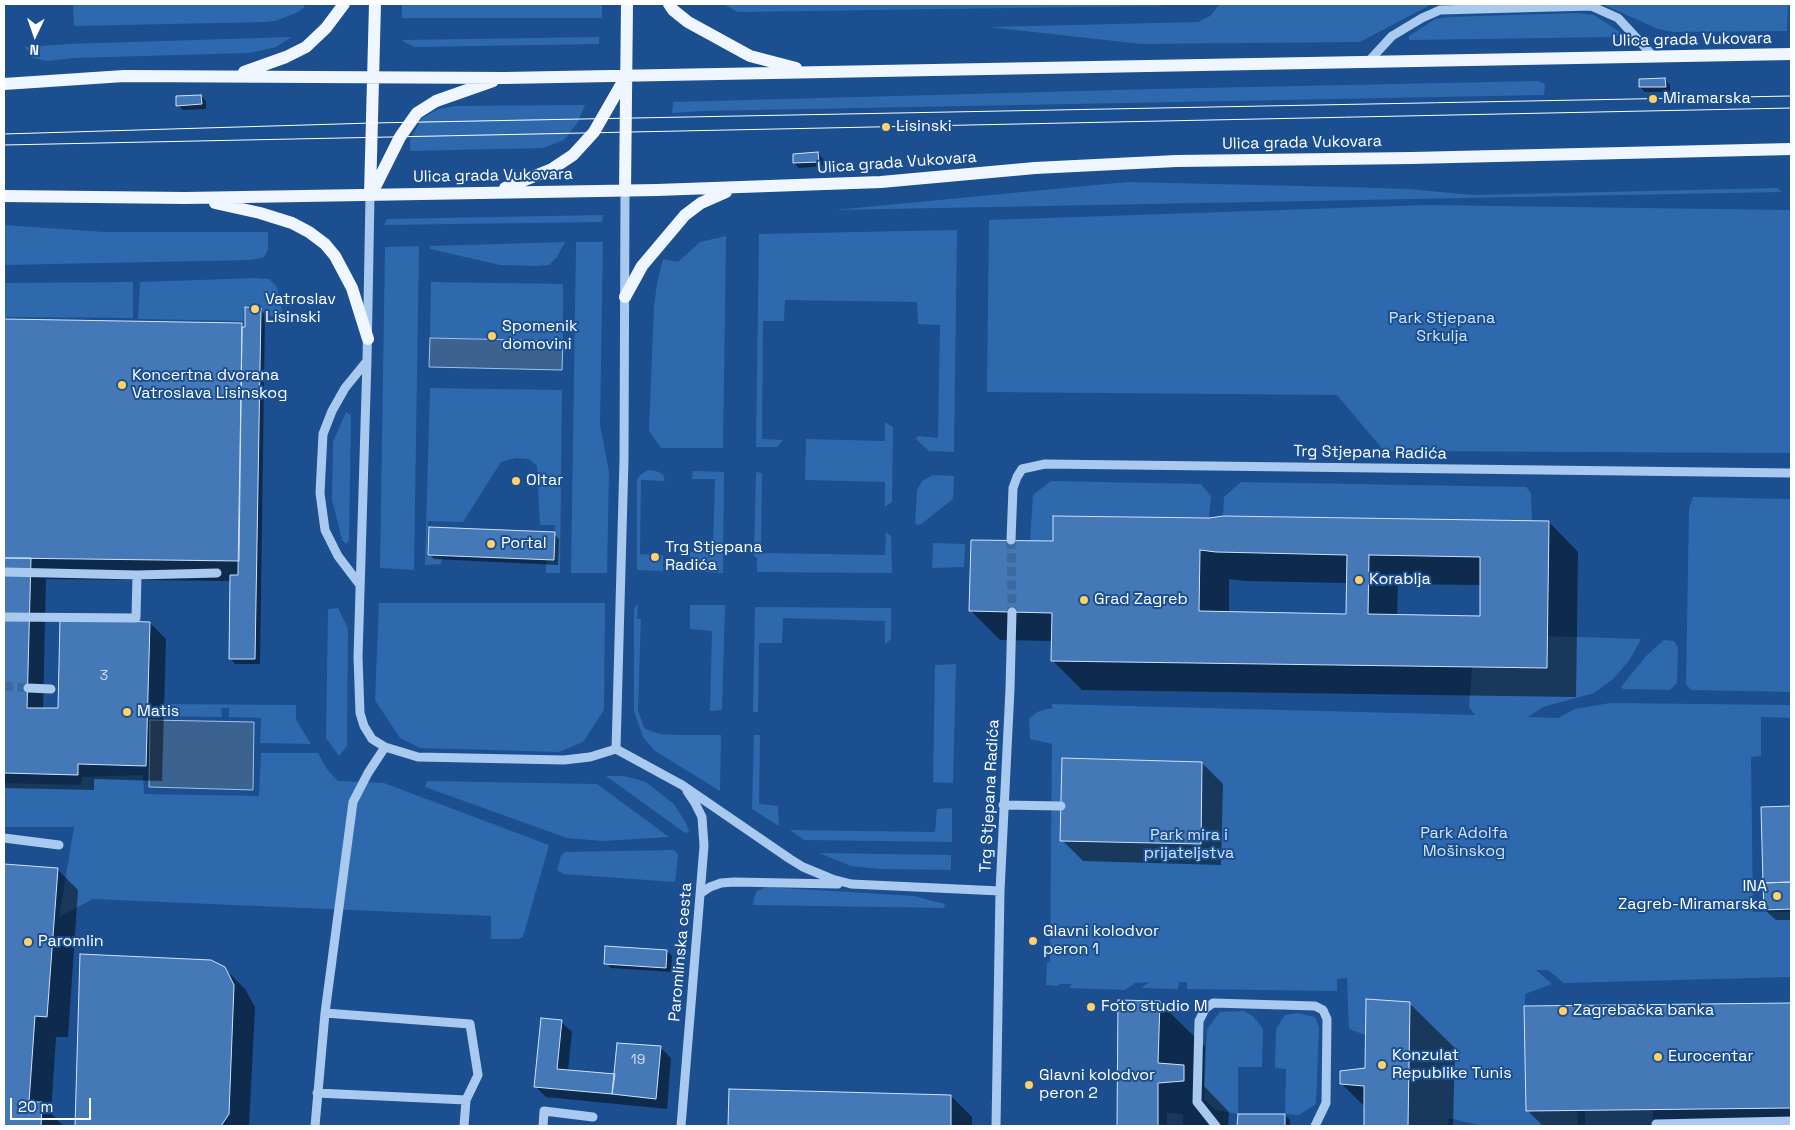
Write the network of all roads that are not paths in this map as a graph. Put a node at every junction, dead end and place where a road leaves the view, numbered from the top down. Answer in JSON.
{"nodes":[{"id":1,"x":344,"y":4,"type":"edge"},
{"id":2,"x":375,"y":4,"type":"edge"},
{"id":3,"x":627,"y":4,"type":"edge"},
{"id":4,"x":669,"y":4,"type":"edge"},
{"id":5,"x":1791,"y":54,"type":"edge"},
{"id":6,"x":1654,"y":57,"type":"junction"},
{"id":7,"x":1368,"y":62,"type":"junction"},
{"id":8,"x":810,"y":72,"type":"junction"},
{"id":9,"x":230,"y":76,"type":"junction"},
{"id":10,"x":626,"y":76,"type":"junction"},
{"id":11,"x":373,"y":77,"type":"junction"},
{"id":12,"x":504,"y":78,"type":"junction"},
{"id":13,"x":4,"y":84,"type":"edge"},
{"id":14,"x":1791,"y":149,"type":"edge"},
{"id":15,"x":738,"y":188,"type":"junction"},
{"id":16,"x":625,"y":191,"type":"junction"},
{"id":17,"x":493,"y":193,"type":"junction"},
{"id":18,"x":370,"y":195,"type":"junction"},
{"id":19,"x":4,"y":196,"type":"edge"},
{"id":20,"x":186,"y":198,"type":"junction"},
{"id":21,"x":625,"y":297,"type":"junction"},
{"id":22,"x":368,"y":339,"type":"junction"},
{"id":23,"x":367,"y":360,"type":"junction"},
{"id":24,"x":1791,"y":473,"type":"edge"},
{"id":25,"x":1011,"y":540,"type":"tunnel mouth"},
{"id":26,"x":4,"y":572,"type":"edge"},
{"id":27,"x":217,"y":572,"type":"dead end"},
{"id":28,"x":138,"y":575,"type":"junction"},
{"id":29,"x":360,"y":585,"type":"junction"},
{"id":30,"x":1012,"y":612,"type":"tunnel mouth"},
{"id":31,"x":4,"y":617,"type":"edge"},
{"id":32,"x":28,"y":688,"type":"tunnel mouth"},
{"id":33,"x":51,"y":689,"type":"dead end"},
{"id":34,"x":385,"y":747,"type":"junction"},
{"id":35,"x":616,"y":749,"type":"junction"},
{"id":36,"x":682,"y":785,"type":"junction"},
{"id":37,"x":1004,"y":805,"type":"junction"},
{"id":38,"x":1061,"y":806,"type":"dead end"},
{"id":39,"x":4,"y":838,"type":"edge"},
{"id":40,"x":59,"y":845,"type":"dead end"},
{"id":41,"x":851,"y":884,"type":"junction"},
{"id":42,"x":1000,"y":891,"type":"junction"},
{"id":43,"x":701,"y":892,"type":"junction"},
{"id":44,"x":325,"y":1012,"type":"junction"},
{"id":45,"x":317,"y":1093,"type":"junction"},
{"id":46,"x":466,"y":1100,"type":"junction"},
{"id":47,"x":593,"y":1117,"type":"dead end"},
{"id":48,"x":1791,"y":1121,"type":"edge"},
{"id":49,"x":1656,"y":1124,"type":"dead end"},
{"id":50,"x":315,"y":1126,"type":"edge"},
{"id":51,"x":464,"y":1126,"type":"edge"},
{"id":52,"x":543,"y":1126,"type":"edge"},
{"id":53,"x":681,"y":1126,"type":"edge"},
{"id":54,"x":996,"y":1126,"type":"edge"},
{"id":55,"x":1216,"y":1126,"type":"edge"},
{"id":56,"x":1315,"y":1126,"type":"edge"}],
"edges":[{"from":1,"to":9,"type":"main road"},
{"from":2,"to":11,"type":"main road"},
{"from":3,"to":10,"type":"main road"},
{"from":4,"to":8,"type":"main road"},
{"from":5,"to":6,"type":"main road","name":"Ulica grada Vukovara"},
{"from":6,"to":7,"type":"main road","name":"Ulica grada Vukovara"},
{"from":6,"to":7,"type":"street"},
{"from":7,"to":8,"type":"main road","name":"Ulica grada Vukovara"},
{"from":8,"to":10,"type":"main road","name":"Ulica grada Vukovara"},
{"from":9,"to":11,"type":"main road","name":"Ulica grada Vukovara"},
{"from":9,"to":13,"type":"main road","name":"Ulica grada Vukovara"},
{"from":10,"to":12,"type":"main road","name":"Ulica grada Vukovara"},
{"from":10,"to":16,"type":"main road"},
{"from":10,"to":17,"type":"main road"},
{"from":11,"to":12,"type":"main road","name":"Ulica grada Vukovara"},
{"from":11,"to":18,"type":"main road"},
{"from":12,"to":18,"type":"main road"},
{"from":14,"to":15,"type":"main road","name":"Ulica grada Vukovara"},
{"from":15,"to":16,"type":"main road","name":"Ulica grada Vukovara"},
{"from":15,"to":21,"type":"main road"},
{"from":16,"to":17,"type":"main road","name":"Ulica grada Vukovara"},
{"from":16,"to":21,"type":"street"},
{"from":17,"to":18,"type":"main road","name":"Ulica grada Vukovara"},
{"from":18,"to":20,"type":"main road","name":"Ulica grada Vukovara"},
{"from":18,"to":22,"type":"street"},
{"from":19,"to":20,"type":"main road","name":"Ulica grada Vukovara"},
{"from":20,"to":22,"type":"main road"},
{"from":21,"to":35,"type":"street"},
{"from":22,"to":23,"type":"street"},
{"from":23,"to":29,"type":"street"},
{"from":23,"to":29,"type":"street"},
{"from":24,"to":25,"type":"street","name":"Trg Stjepana Radića"},
{"from":26,"to":28,"type":"street"},
{"from":27,"to":28,"type":"street"},
{"from":28,"to":31,"type":"street"},
{"from":29,"to":34,"type":"street"},
{"from":30,"to":37,"type":"street","name":"Trg Stjepana Radića"},
{"from":32,"to":33,"type":"street"},
{"from":34,"to":35,"type":"street"},
{"from":34,"to":44,"type":"street"},
{"from":35,"to":36,"type":"street","name":"Trg Stjepana Radića"},
{"from":36,"to":41,"type":"street","name":"Trg Stjepana Radića"},
{"from":36,"to":43,"type":"street","name":"Paromlinska cesta"},
{"from":37,"to":38,"type":"street"},
{"from":37,"to":42,"type":"street","name":"Trg Stjepana Radića"},
{"from":39,"to":40,"type":"street"},
{"from":41,"to":42,"type":"street","name":"Trg Stjepana Radića"},
{"from":41,"to":43,"type":"street"},
{"from":42,"to":54,"type":"street"},
{"from":43,"to":53,"type":"street","name":"Paromlinska cesta"},
{"from":44,"to":45,"type":"street"},
{"from":44,"to":46,"type":"street"},
{"from":45,"to":46,"type":"street"},
{"from":45,"to":50,"type":"street"},
{"from":46,"to":51,"type":"street"},
{"from":47,"to":52,"type":"street"},
{"from":48,"to":49,"type":"street"},
{"from":55,"to":56,"type":"street"}]}
